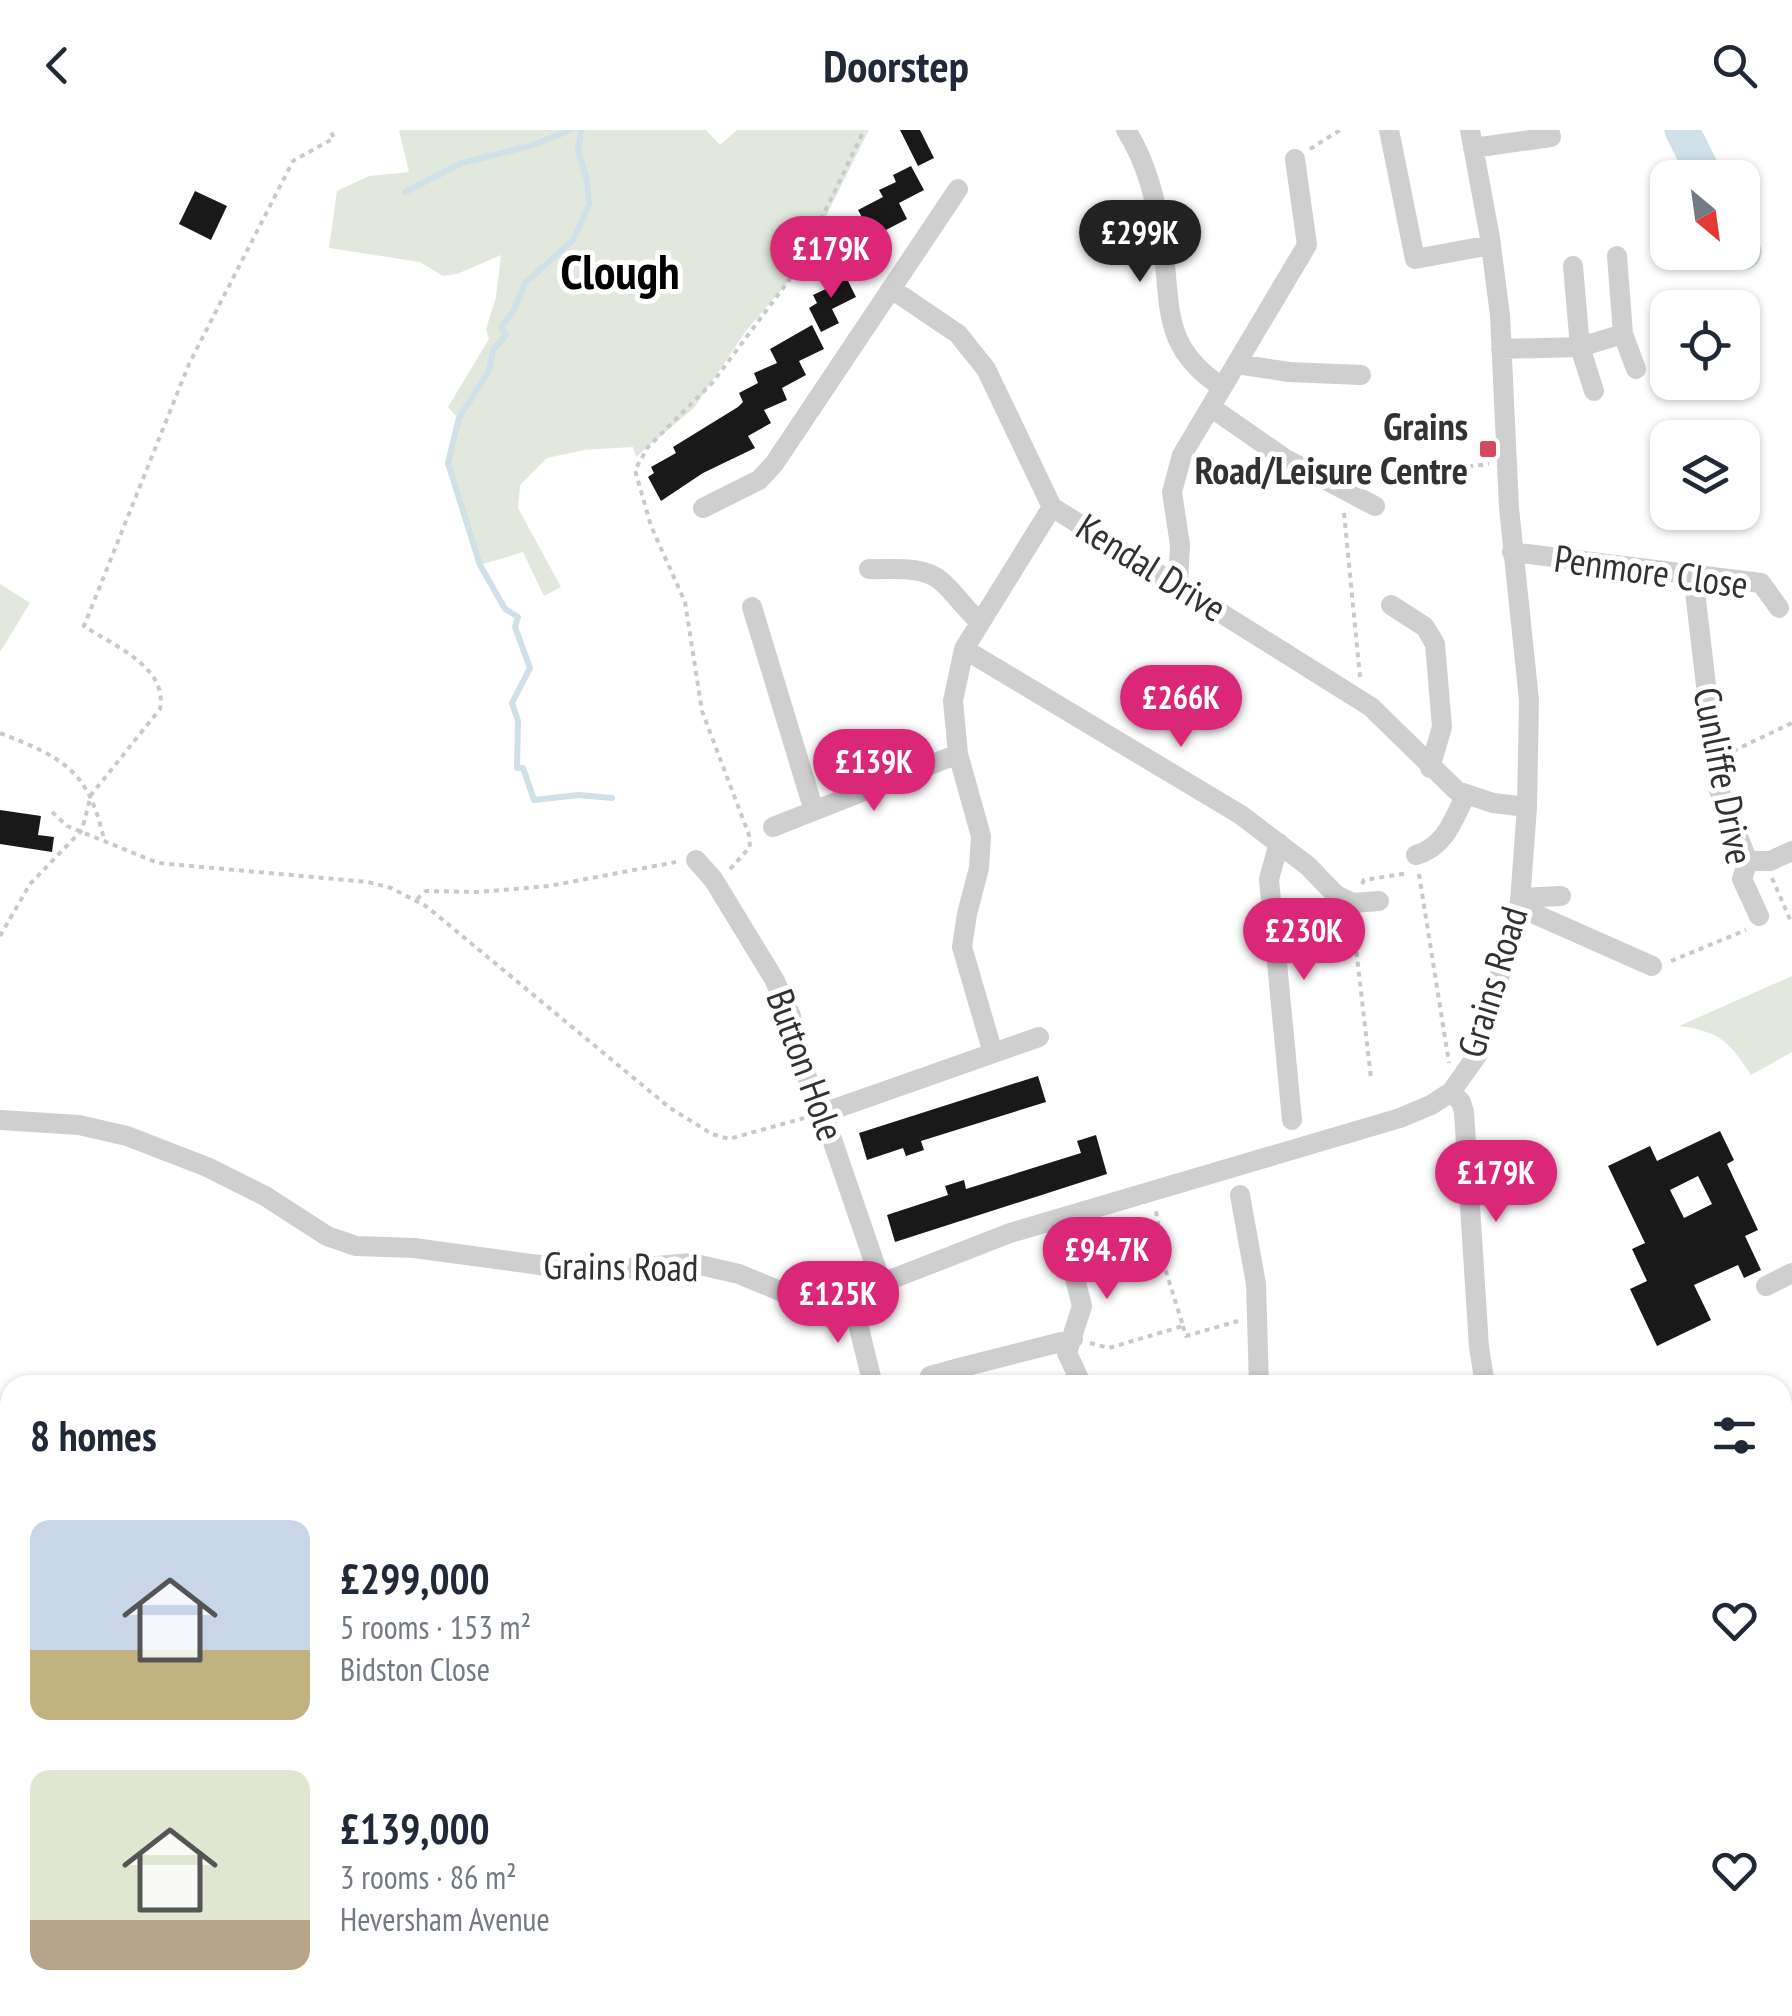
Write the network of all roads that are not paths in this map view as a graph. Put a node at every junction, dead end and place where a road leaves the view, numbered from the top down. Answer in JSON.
{"nodes":[{"id":1,"x":1126,"y":130,"type":"edge"},
{"id":2,"x":1390,"y":130,"type":"edge"},
{"id":3,"x":1549,"y":130,"type":"edge"},
{"id":4,"x":1472,"y":139,"type":"edge"},
{"id":5,"x":1294,"y":159,"type":"road end"},
{"id":6,"x":958,"y":189,"type":"dead end"},
{"id":7,"x":1491,"y":245,"type":"junction"},
{"id":8,"x":1616,"y":256,"type":"dead end"},
{"id":9,"x":1573,"y":266,"type":"dead end"},
{"id":10,"x":893,"y":290,"type":"junction"},
{"id":11,"x":1622,"y":334,"type":"junction"},
{"id":12,"x":1580,"y":347,"type":"junction"},
{"id":13,"x":1502,"y":350,"type":"junction"},
{"id":14,"x":1237,"y":364,"type":"junction"},
{"id":15,"x":1636,"y":369,"type":"dead end"},
{"id":16,"x":1361,"y":375,"type":"dead end"},
{"id":17,"x":1222,"y":387,"type":"junction"},
{"id":18,"x":1594,"y":391,"type":"dead end"},
{"id":19,"x":1212,"y":408,"type":"junction"},
{"id":20,"x":1052,"y":506,"type":"junction"},
{"id":21,"x":1374,"y":506,"type":"dead end"},
{"id":22,"x":703,"y":508,"type":"dead end"},
{"id":23,"x":1512,"y":552,"type":"junction"},
{"id":24,"x":869,"y":569,"type":"dead end"},
{"id":25,"x":1693,"y":574,"type":"junction"},
{"id":26,"x":1178,"y":584,"type":"junction"},
{"id":27,"x":1392,"y":604,"type":"dead end"},
{"id":28,"x":752,"y":608,"type":"dead end"},
{"id":29,"x":1779,"y":608,"type":"dead end"},
{"id":30,"x":980,"y":622,"type":"junction"},
{"id":31,"x":964,"y":649,"type":"junction"},
{"id":32,"x":958,"y":754,"type":"junction"},
{"id":33,"x":1430,"y":768,"type":"junction"},
{"id":34,"x":1466,"y":794,"type":"junction"},
{"id":35,"x":1527,"y":807,"type":"junction"},
{"id":36,"x":814,"y":810,"type":"junction"},
{"id":37,"x":773,"y":827,"type":"dead end"},
{"id":38,"x":1279,"y":842,"type":"junction"},
{"id":39,"x":1792,"y":851,"type":"edge"},
{"id":40,"x":1416,"y":855,"type":"dead end"},
{"id":41,"x":696,"y":860,"type":"road end"},
{"id":42,"x":1748,"y":861,"type":"junction"},
{"id":43,"x":1561,"y":896,"type":"dead end"},
{"id":44,"x":1379,"y":901,"type":"dead end"},
{"id":45,"x":1520,"y":902,"type":"junction"},
{"id":46,"x":1755,"y":922,"type":"road end"},
{"id":47,"x":1652,"y":966,"type":"road end"},
{"id":48,"x":1039,"y":1037,"type":"dead end"},
{"id":49,"x":993,"y":1053,"type":"junction"},
{"id":50,"x":1457,"y":1086,"type":"junction"},
{"id":51,"x":823,"y":1112,"type":"junction"},
{"id":52,"x":0,"y":1120,"type":"edge"},
{"id":53,"x":1292,"y":1120,"type":"dead end"},
{"id":54,"x":1240,"y":1194,"type":"dead end"},
{"id":55,"x":1064,"y":1235,"type":"dead end"},
{"id":56,"x":1792,"y":1273,"type":"edge"},
{"id":57,"x":882,"y":1285,"type":"junction"},
{"id":58,"x":1766,"y":1286,"type":"dead end"},
{"id":59,"x":852,"y":1295,"type":"junction"},
{"id":60,"x":1073,"y":1339,"type":"junction"},
{"id":61,"x":871,"y":1375,"type":"edge"},
{"id":62,"x":969,"y":1375,"type":"edge"},
{"id":63,"x":1077,"y":1375,"type":"edge"},
{"id":64,"x":1259,"y":1375,"type":"edge"},
{"id":65,"x":1483,"y":1375,"type":"edge"}],
"edges":[{"from":1,"to":17,"type":"street"},
{"from":2,"to":7,"type":"street"},
{"from":3,"to":4,"type":"street"},
{"from":4,"to":7,"type":"street","name":"Grains Road"},
{"from":5,"to":14,"type":"street"},
{"from":6,"to":10,"type":"street"},
{"from":7,"to":13,"type":"street","name":"Grains Road"},
{"from":8,"to":11,"type":"street"},
{"from":9,"to":12,"type":"street"},
{"from":10,"to":20,"type":"street","name":"Kendal Drive"},
{"from":10,"to":22,"type":"street"},
{"from":11,"to":12,"type":"street"},
{"from":11,"to":15,"type":"street"},
{"from":12,"to":13,"type":"street"},
{"from":12,"to":18,"type":"street"},
{"from":13,"to":23,"type":"street","name":"Grains Road"},
{"from":14,"to":16,"type":"street"},
{"from":14,"to":17,"type":"street"},
{"from":17,"to":19,"type":"street"},
{"from":19,"to":21,"type":"street"},
{"from":19,"to":26,"type":"street"},
{"from":20,"to":26,"type":"street","name":"Kendal Drive"},
{"from":20,"to":30,"type":"street"},
{"from":23,"to":25,"type":"street","name":"Penmore Close"},
{"from":23,"to":35,"type":"street","name":"Grains Road"},
{"from":24,"to":30,"type":"street"},
{"from":25,"to":29,"type":"street","name":"Penmore Close"},
{"from":25,"to":42,"type":"street","name":"Cunliffe Drive"},
{"from":26,"to":33,"type":"street","name":"Kendal Drive"},
{"from":27,"to":33,"type":"street"},
{"from":28,"to":36,"type":"street"},
{"from":30,"to":31,"type":"street"},
{"from":31,"to":32,"type":"street"},
{"from":31,"to":38,"type":"street"},
{"from":32,"to":36,"type":"street"},
{"from":32,"to":49,"type":"street"},
{"from":33,"to":34,"type":"street","name":"Kendal Drive"},
{"from":34,"to":35,"type":"street","name":"Kendal Drive"},
{"from":34,"to":40,"type":"street"},
{"from":35,"to":45,"type":"street","name":"Grains Road"},
{"from":36,"to":37,"type":"street"},
{"from":38,"to":44,"type":"street"},
{"from":38,"to":53,"type":"street"},
{"from":39,"to":42,"type":"street"},
{"from":41,"to":51,"type":"street","name":"Button Hole"},
{"from":42,"to":46,"type":"street","name":"Cunliffe Drive"},
{"from":43,"to":45,"type":"street"},
{"from":45,"to":47,"type":"street"},
{"from":45,"to":50,"type":"street","name":"Grains Road"},
{"from":48,"to":49,"type":"street"},
{"from":49,"to":51,"type":"street"},
{"from":50,"to":57,"type":"street","name":"Grains Road"},
{"from":50,"to":65,"type":"street"},
{"from":51,"to":57,"type":"street","name":"Button Hole"},
{"from":52,"to":59,"type":"street","name":"Grains Road"},
{"from":54,"to":64,"type":"street"},
{"from":55,"to":60,"type":"street"},
{"from":56,"to":58,"type":"street"},
{"from":57,"to":59,"type":"street","name":"Grains Road"},
{"from":59,"to":61,"type":"street"},
{"from":60,"to":62,"type":"street"},
{"from":60,"to":63,"type":"street"}]}
